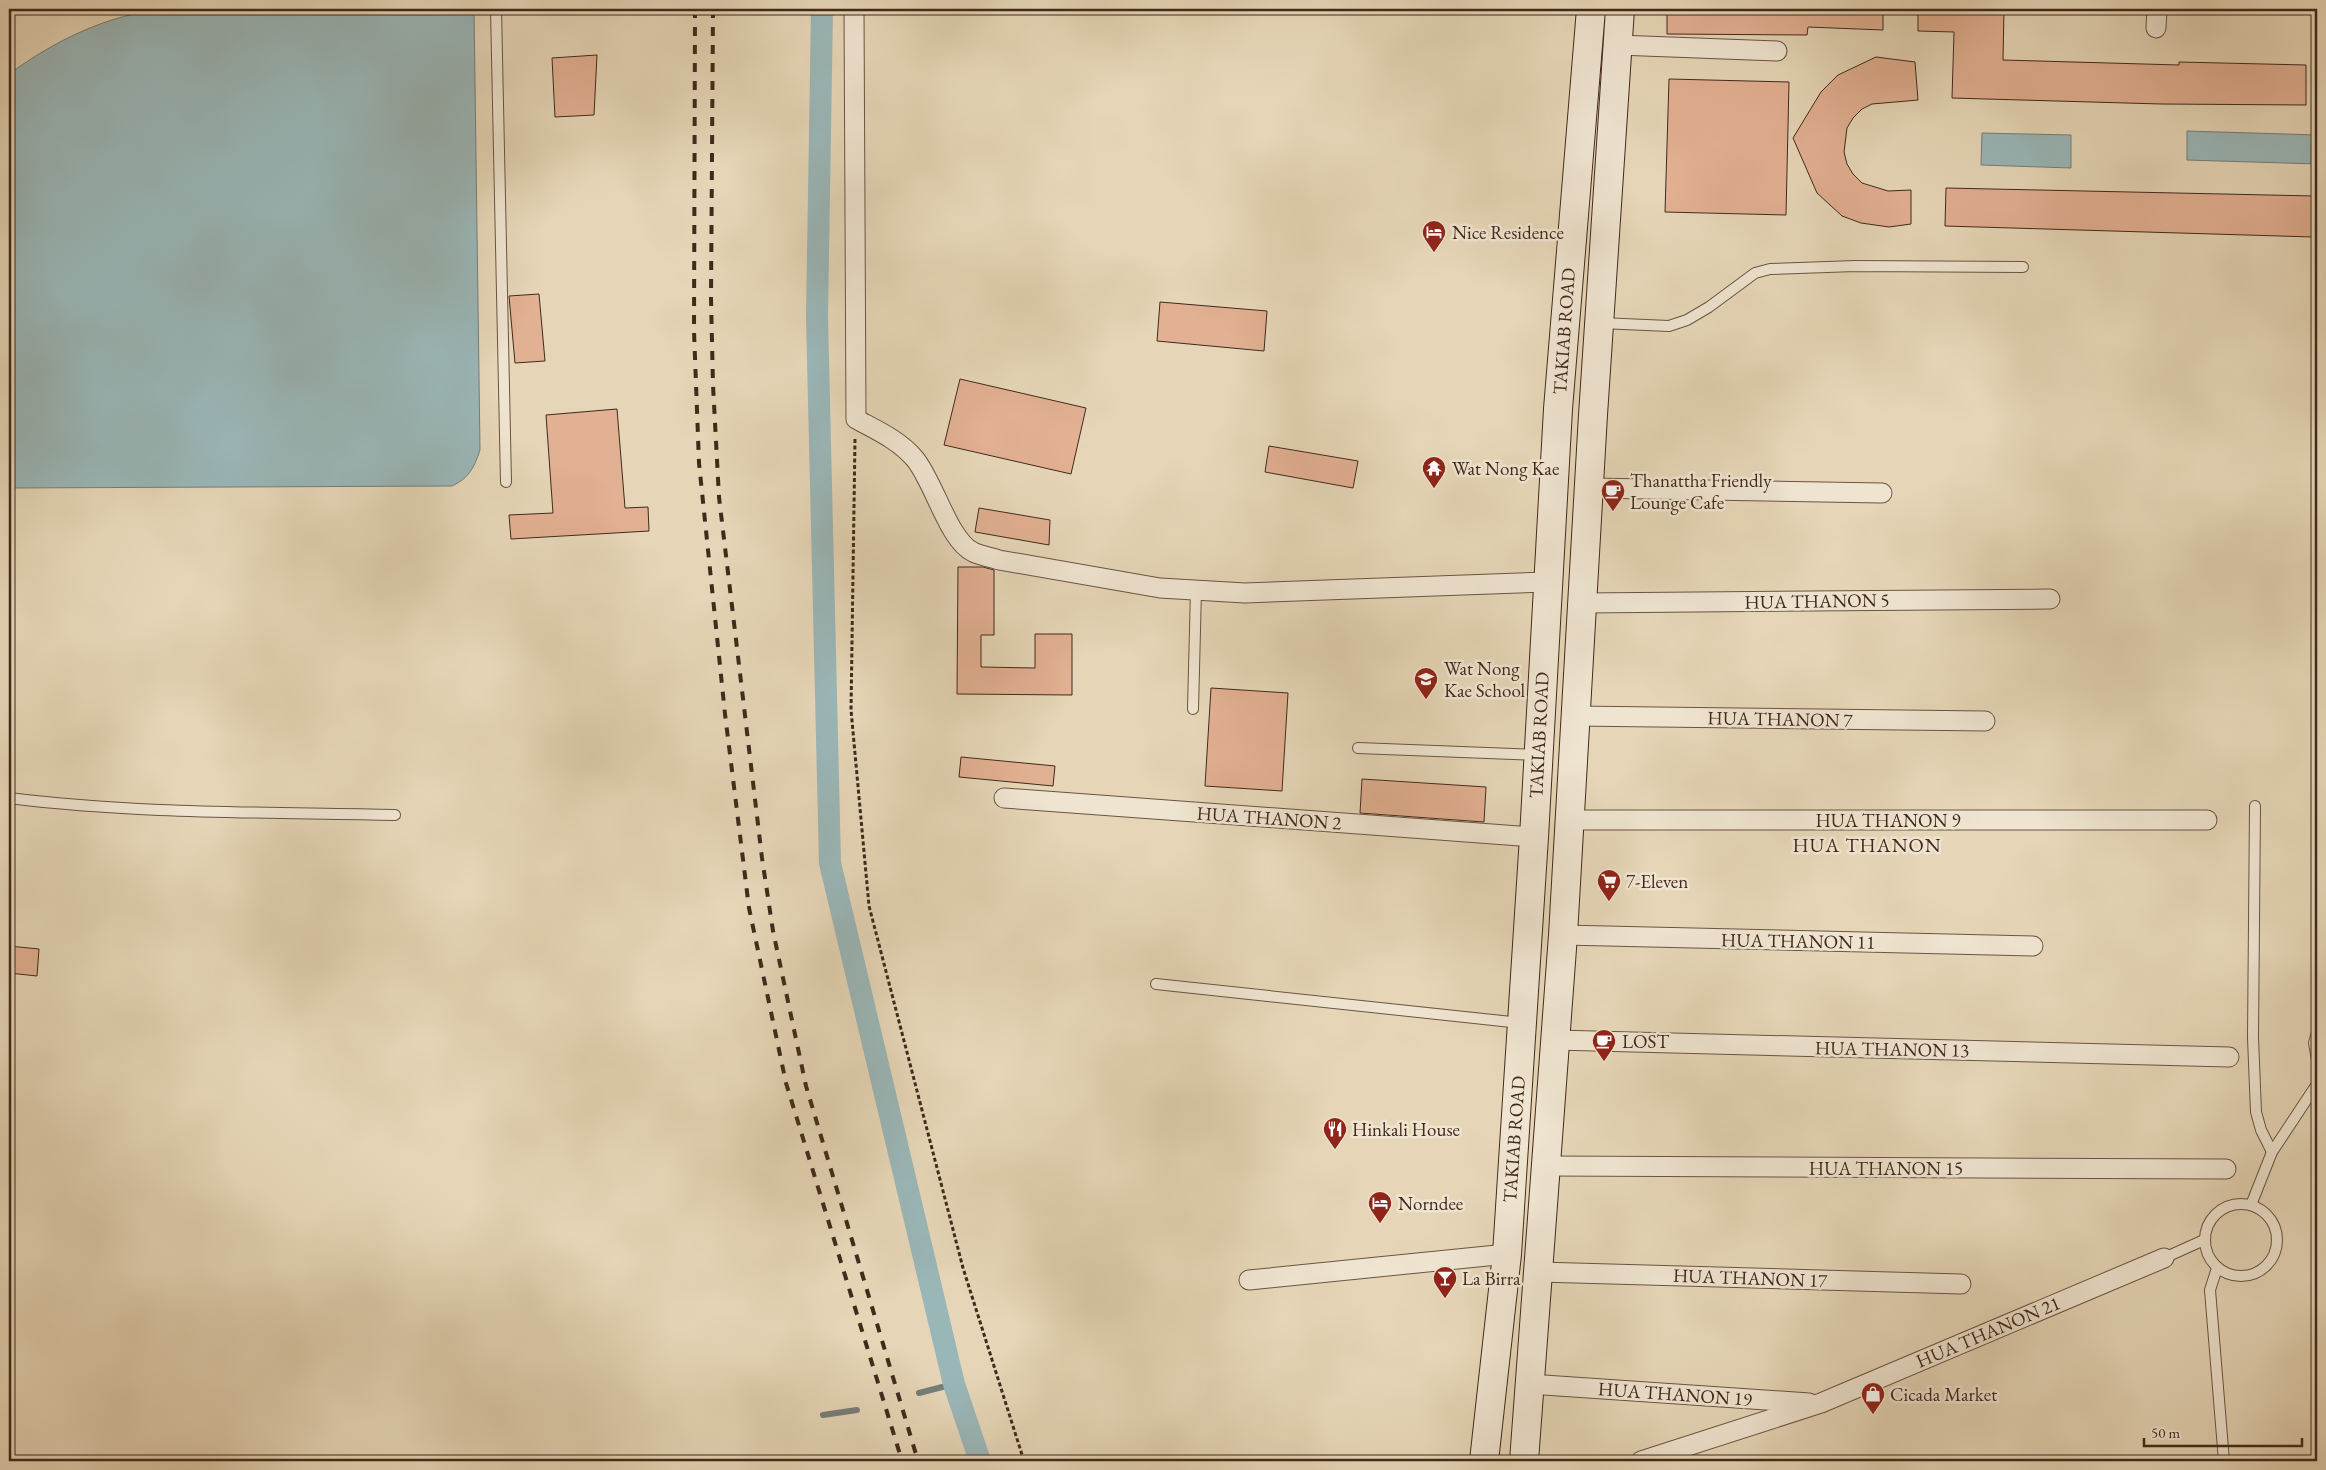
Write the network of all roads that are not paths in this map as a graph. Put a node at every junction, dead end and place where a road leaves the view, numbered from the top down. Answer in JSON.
{"nodes":[{"id":1,"x":496,"y":9,"type":"edge"},
{"id":2,"x":854,"y":9,"type":"edge"},
{"id":3,"x":1590,"y":9,"type":"edge"},
{"id":4,"x":1620,"y":9,"type":"edge"},
{"id":5,"x":2157,"y":9,"type":"edge"},
{"id":6,"x":2156,"y":28,"type":"dead end"},
{"id":7,"x":1617,"y":45,"type":"junction"},
{"id":8,"x":1777,"y":51,"type":"dead end"},
{"id":9,"x":2023,"y":267,"type":"dead end"},
{"id":10,"x":1599,"y":323,"type":"junction"},
{"id":11,"x":506,"y":482,"type":"dead end"},
{"id":12,"x":1590,"y":488,"type":"junction"},
{"id":13,"x":1882,"y":493,"type":"dead end"},
{"id":14,"x":1547,"y":582,"type":"junction"},
{"id":15,"x":1196,"y":590,"type":"junction"},
{"id":16,"x":2050,"y":599,"type":"dead end"},
{"id":17,"x":1583,"y":607,"type":"junction"},
{"id":18,"x":1546,"y":611,"type":"junction"},
{"id":19,"x":1193,"y":709,"type":"dead end"},
{"id":20,"x":1575,"y":716,"type":"junction"},
{"id":21,"x":1984,"y":721,"type":"dead end"},
{"id":22,"x":1358,"y":748,"type":"dead end"},
{"id":23,"x":1537,"y":755,"type":"junction"},
{"id":24,"x":9,"y":798,"type":"edge"},
{"id":25,"x":1004,"y":798,"type":"dead end"},
{"id":26,"x":2255,"y":806,"type":"dead end"},
{"id":27,"x":396,"y":815,"type":"dead end"},
{"id":28,"x":1569,"y":820,"type":"junction"},
{"id":29,"x":2207,"y":820,"type":"dead end"},
{"id":30,"x":1534,"y":837,"type":"junction"},
{"id":31,"x":1563,"y":935,"type":"junction"},
{"id":32,"x":2033,"y":946,"type":"dead end"},
{"id":33,"x":1156,"y":984,"type":"dead end"},
{"id":34,"x":1521,"y":1024,"type":"junction"},
{"id":35,"x":2317,"y":1032,"type":"edge"},
{"id":36,"x":1555,"y":1040,"type":"junction"},
{"id":37,"x":2229,"y":1057,"type":"dead end"},
{"id":38,"x":2317,"y":1060,"type":"edge"},
{"id":39,"x":2317,"y":1084,"type":"edge"},
{"id":40,"x":2272,"y":1152,"type":"junction"},
{"id":41,"x":1547,"y":1166,"type":"junction"},
{"id":42,"x":2226,"y":1169,"type":"dead end"},
{"id":43,"x":2251,"y":1205,"type":"junction"},
{"id":44,"x":2204,"y":1240,"type":"junction"},
{"id":45,"x":1507,"y":1254,"type":"junction"},
{"id":46,"x":2164,"y":1258,"type":"joint"},
{"id":47,"x":2217,"y":1268,"type":"junction"},
{"id":48,"x":1539,"y":1272,"type":"junction"},
{"id":49,"x":1249,"y":1280,"type":"dead end"},
{"id":50,"x":1962,"y":1284,"type":"dead end"},
{"id":51,"x":1496,"y":1336,"type":"junction"},
{"id":52,"x":1533,"y":1339,"type":"junction"},
{"id":53,"x":1529,"y":1384,"type":"junction"},
{"id":54,"x":1821,"y":1404,"type":"junction"},
{"id":55,"x":1484,"y":1461,"type":"edge"},
{"id":56,"x":1524,"y":1461,"type":"edge"},
{"id":57,"x":1641,"y":1461,"type":"edge"},
{"id":58,"x":2224,"y":1461,"type":"edge"}],
"edges":[{"from":1,"to":11,"type":"lane"},
{"from":2,"to":15,"type":"street"},
{"from":3,"to":14,"type":"street","name":"TAKIAB ROAD"},
{"from":4,"to":7,"type":"street","name":"TAKIAB ROAD"},
{"from":5,"to":6,"type":"street"},
{"from":7,"to":8,"type":"street"},
{"from":7,"to":10,"type":"street","name":"TAKIAB ROAD"},
{"from":9,"to":10,"type":"lane"},
{"from":10,"to":12,"type":"street","name":"TAKIAB ROAD"},
{"from":12,"to":13,"type":"street"},
{"from":12,"to":17,"type":"street","name":"TAKIAB ROAD"},
{"from":14,"to":15,"type":"street"},
{"from":14,"to":18,"type":"street","name":"TAKIAB ROAD"},
{"from":15,"to":19,"type":"lane"},
{"from":16,"to":17,"type":"street","name":"HUA THANON 5"},
{"from":17,"to":18,"type":"street"},
{"from":17,"to":20,"type":"street","name":"TAKIAB ROAD"},
{"from":18,"to":23,"type":"street","name":"TAKIAB ROAD"},
{"from":20,"to":21,"type":"street","name":"HUA THANON 7"},
{"from":20,"to":28,"type":"street","name":"TAKIAB ROAD"},
{"from":22,"to":23,"type":"lane"},
{"from":23,"to":30,"type":"street","name":"TAKIAB ROAD"},
{"from":24,"to":27,"type":"lane"},
{"from":25,"to":30,"type":"street","name":"HUA THANON 2"},
{"from":26,"to":40,"type":"lane"},
{"from":28,"to":29,"type":"street","name":"HUA THANON 9"},
{"from":28,"to":31,"type":"street","name":"TAKIAB ROAD"},
{"from":30,"to":34,"type":"street","name":"TAKIAB ROAD"},
{"from":31,"to":32,"type":"street","name":"HUA THANON 11"},
{"from":31,"to":36,"type":"street","name":"TAKIAB ROAD"},
{"from":33,"to":34,"type":"lane"},
{"from":34,"to":45,"type":"street","name":"TAKIAB ROAD"},
{"from":35,"to":38,"type":"lane"},
{"from":36,"to":37,"type":"street","name":"HUA THANON 13"},
{"from":36,"to":41,"type":"street","name":"TAKIAB ROAD"},
{"from":39,"to":40,"type":"lane"},
{"from":40,"to":43,"type":"lane"},
{"from":41,"to":42,"type":"street","name":"HUA THANON 15"},
{"from":41,"to":48,"type":"street","name":"TAKIAB ROAD"},
{"from":43,"to":44,"type":"lane"},
{"from":43,"to":47,"type":"lane"},
{"from":44,"to":46,"type":"lane"},
{"from":44,"to":47,"type":"lane"},
{"from":45,"to":49,"type":"street"},
{"from":45,"to":51,"type":"street","name":"TAKIAB ROAD"},
{"from":46,"to":54,"type":"street","name":"HUA THANON 21"},
{"from":47,"to":58,"type":"lane"},
{"from":48,"to":50,"type":"street","name":"HUA THANON 17"},
{"from":48,"to":52,"type":"street","name":"TAKIAB ROAD"},
{"from":51,"to":52,"type":"street"},
{"from":51,"to":55,"type":"street","name":"TAKIAB ROAD"},
{"from":52,"to":53,"type":"street","name":"TAKIAB ROAD"},
{"from":53,"to":54,"type":"street","name":"HUA THANON 19"},
{"from":53,"to":56,"type":"street","name":"TAKIAB ROAD"},
{"from":54,"to":57,"type":"street","name":"HUA THANON 21"}]}
